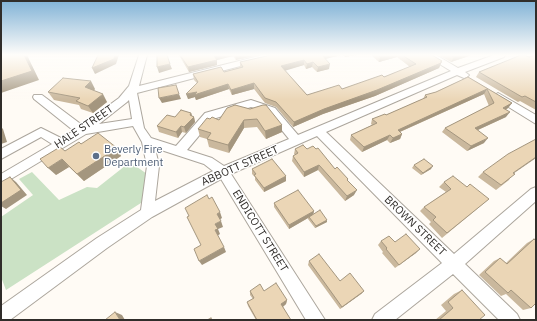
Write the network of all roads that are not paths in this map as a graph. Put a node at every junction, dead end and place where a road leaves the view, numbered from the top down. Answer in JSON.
{"nodes":[{"id":1,"x":139,"y":70,"type":"edge"},
{"id":2,"x":214,"y":70,"type":"edge"},
{"id":3,"x":458,"y":71,"type":"joint"},
{"id":4,"x":471,"y":80,"type":"edge"},
{"id":5,"x":132,"y":91,"type":"junction"},
{"id":6,"x":491,"y":92,"type":"edge"},
{"id":7,"x":38,"y":97,"type":"dead end"},
{"id":8,"x":536,"y":120,"type":"edge"},
{"id":9,"x":137,"y":122,"type":"junction"},
{"id":10,"x":82,"y":131,"type":"junction"},
{"id":11,"x":319,"y":132,"type":"junction"},
{"id":12,"x":147,"y":141,"type":"junction"},
{"id":13,"x":297,"y":141,"type":"junction"},
{"id":14,"x":61,"y":144,"type":"junction"},
{"id":15,"x":179,"y":151,"type":"junction"},
{"id":16,"x":1,"y":154,"type":"edge"},
{"id":17,"x":223,"y":172,"type":"junction"},
{"id":18,"x":1,"y":180,"type":"edge"},
{"id":19,"x":536,"y":193,"type":"edge"},
{"id":20,"x":146,"y":213,"type":"junction"},
{"id":21,"x":454,"y":264,"type":"junction"},
{"id":22,"x":1,"y":316,"type":"edge"},
{"id":23,"x":316,"y":320,"type":"edge"},
{"id":24,"x":381,"y":320,"type":"edge"},
{"id":25,"x":511,"y":320,"type":"edge"}],
"edges":[{"from":1,"to":5,"type":"street","name":"HALE STREET"},
{"from":2,"to":5,"type":"street"},
{"from":3,"to":4,"type":"street"},
{"from":3,"to":11,"type":"street","name":"ABBOTT STREET"},
{"from":5,"to":9,"type":"street"},
{"from":5,"to":10,"type":"street","name":"HALE STREET"},
{"from":6,"to":8,"type":"street"},
{"from":7,"to":10,"type":"street"},
{"from":9,"to":10,"type":"street"},
{"from":9,"to":12,"type":"street"},
{"from":10,"to":14,"type":"street","name":"HALE STREET"},
{"from":11,"to":13,"type":"street","name":"ABBOTT STREET"},
{"from":11,"to":21,"type":"street","name":"BROWN STREET"},
{"from":12,"to":15,"type":"street","name":"ENDICOTT STREET"},
{"from":12,"to":20,"type":"street"},
{"from":13,"to":15,"type":"street"},
{"from":13,"to":17,"type":"street","name":"ABBOTT STREET"},
{"from":14,"to":16,"type":"street"},
{"from":14,"to":18,"type":"street","name":"HALE STREET"},
{"from":15,"to":17,"type":"street","name":"ENDICOTT STREET"},
{"from":17,"to":20,"type":"street","name":"ABBOTT STREET"},
{"from":17,"to":23,"type":"street","name":"ENDICOTT STREET"},
{"from":19,"to":21,"type":"street"},
{"from":20,"to":22,"type":"street","name":"ABBOTT STREET"},
{"from":21,"to":24,"type":"street"},
{"from":21,"to":25,"type":"street","name":"BROWN STREET"}]}
